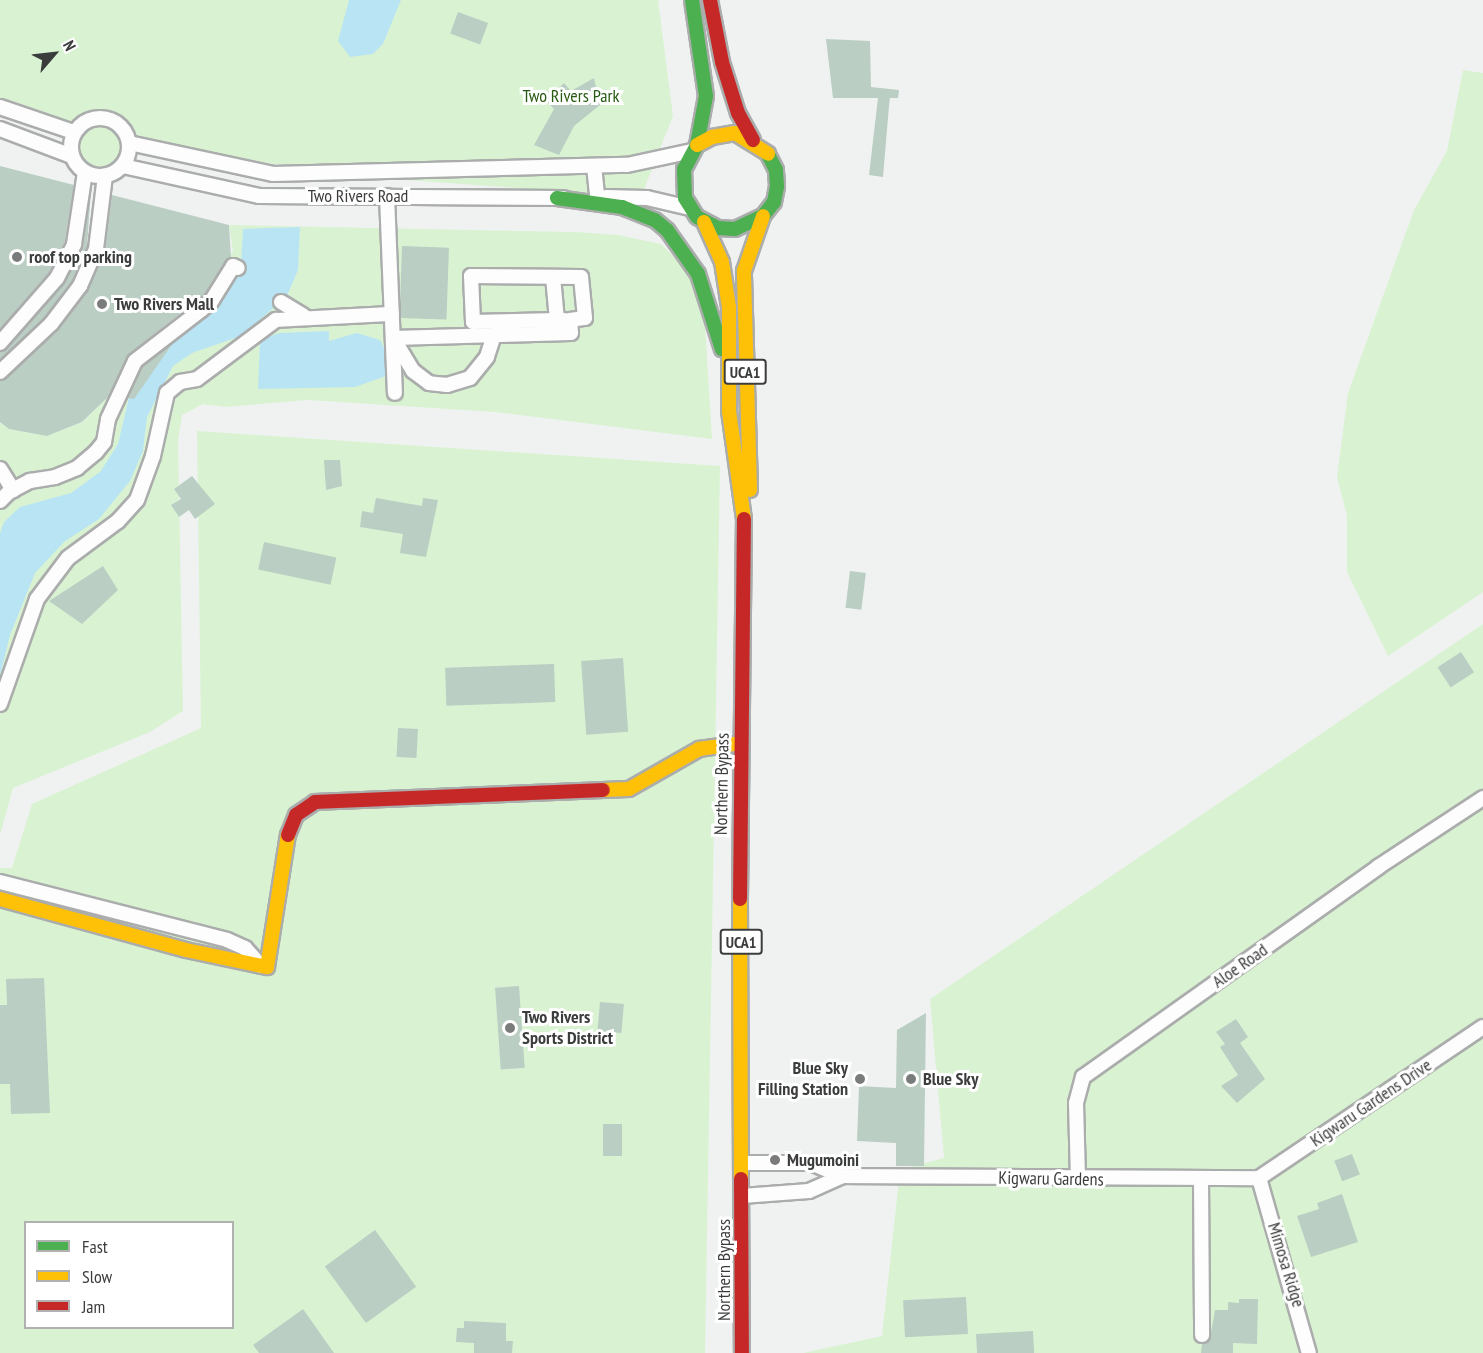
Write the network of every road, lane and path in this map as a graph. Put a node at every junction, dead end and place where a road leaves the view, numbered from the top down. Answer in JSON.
{"nodes":[{"id":1,"x":692,"y":0,"type":"edge"},
{"id":2,"x":710,"y":0,"type":"edge"},
{"id":3,"x":0,"y":107,"type":"edge"},
{"id":4,"x":0,"y":129,"type":"edge"},
{"id":5,"x":74,"y":132,"type":"junction"},
{"id":6,"x":753,"y":140,"type":"junction"},
{"id":7,"x":129,"y":143,"type":"junction"},
{"id":8,"x":694,"y":148,"type":"junction"},
{"id":9,"x":72,"y":156,"type":"junction"},
{"id":10,"x":123,"y":165,"type":"junction"},
{"id":11,"x":594,"y":166,"type":"junction"},
{"id":12,"x":85,"y":172,"type":"junction"},
{"id":13,"x":394,"y":172,"type":"junction"},
{"id":14,"x":105,"y":176,"type":"junction"},
{"id":15,"x":391,"y":196,"type":"junction"},
{"id":16,"x":597,"y":197,"type":"junction"},
{"id":17,"x":557,"y":198,"type":"junction"},
{"id":18,"x":690,"y":208,"type":"junction"},
{"id":19,"x":763,"y":216,"type":"junction"},
{"id":20,"x":704,"y":222,"type":"junction"},
{"id":21,"x":238,"y":268,"type":"dead end"},
{"id":22,"x":553,"y":277,"type":"junction"},
{"id":23,"x":280,"y":302,"type":"dead end"},
{"id":24,"x":392,"y":314,"type":"junction"},
{"id":25,"x":303,"y":315,"type":"junction"},
{"id":26,"x":563,"y":320,"type":"junction"},
{"id":27,"x":494,"y":335,"type":"junction"},
{"id":28,"x":393,"y":338,"type":"junction"},
{"id":29,"x":0,"y":343,"type":"edge"},
{"id":30,"x":728,"y":370,"type":"junction"},
{"id":31,"x":0,"y":372,"type":"edge"},
{"id":32,"x":395,"y":393,"type":"dead end"},
{"id":33,"x":0,"y":470,"type":"edge"},
{"id":34,"x":13,"y":490,"type":"junction"},
{"id":35,"x":0,"y":501,"type":"edge"},
{"id":36,"x":746,"y":532,"type":"junction"},
{"id":37,"x":0,"y":704,"type":"edge"},
{"id":38,"x":741,"y":743,"type":"junction"},
{"id":39,"x":1483,"y":798,"type":"edge"},
{"id":40,"x":0,"y":882,"type":"edge"},
{"id":41,"x":0,"y":899,"type":"edge"},
{"id":42,"x":261,"y":966,"type":"junction"},
{"id":43,"x":1483,"y":1027,"type":"edge"},
{"id":44,"x":741,"y":1163,"type":"junction"},
{"id":45,"x":842,"y":1176,"type":"junction"},
{"id":46,"x":1260,"y":1178,"type":"junction"},
{"id":47,"x":1078,"y":1179,"type":"junction"},
{"id":48,"x":1201,"y":1179,"type":"junction"},
{"id":49,"x":742,"y":1196,"type":"junction"},
{"id":50,"x":1202,"y":1335,"type":"dead end"},
{"id":51,"x":742,"y":1353,"type":"edge"},
{"id":52,"x":1308,"y":1353,"type":"edge"}],
"edges":[{"from":1,"to":8,"type":"main road"},
{"from":2,"to":6,"type":"main road"},
{"from":3,"to":5,"type":"street"},
{"from":4,"to":9,"type":"street"},
{"from":5,"to":7,"type":"street"},
{"from":5,"to":9,"type":"street"},
{"from":6,"to":8,"type":"main road"},
{"from":6,"to":19,"type":"main road"},
{"from":7,"to":10,"type":"street"},
{"from":7,"to":13,"type":"street","name":"Two Rivers Road"},
{"from":8,"to":11,"type":"street","name":"Two Rivers Road"},
{"from":8,"to":18,"type":"main road"},
{"from":9,"to":12,"type":"street"},
{"from":10,"to":14,"type":"street"},
{"from":10,"to":15,"type":"street","name":"Two Rivers Road"},
{"from":11,"to":13,"type":"street","name":"Two Rivers Road"},
{"from":11,"to":16,"type":"street"},
{"from":12,"to":14,"type":"street"},
{"from":12,"to":29,"type":"street"},
{"from":13,"to":15,"type":"street"},
{"from":14,"to":31,"type":"street"},
{"from":15,"to":17,"type":"street","name":"Two Rivers Road"},
{"from":15,"to":24,"type":"street"},
{"from":16,"to":17,"type":"street","name":"Two Rivers Road"},
{"from":16,"to":18,"type":"street","name":"Two Rivers Road"},
{"from":17,"to":30,"type":"main road"},
{"from":18,"to":20,"type":"main road","name":"Northern Bypass"},
{"from":19,"to":20,"type":"main road"},
{"from":19,"to":36,"type":"main road","number":"UCA1"},
{"from":20,"to":30,"type":"main road","name":"Northern Bypass","number":"UCA1"},
{"from":21,"to":34,"type":"street"},
{"from":22,"to":26,"type":"street"},
{"from":22,"to":26,"type":"street"},
{"from":22,"to":26,"type":"street"},
{"from":23,"to":25,"type":"street"},
{"from":24,"to":25,"type":"street"},
{"from":24,"to":28,"type":"street"},
{"from":25,"to":37,"type":"street"},
{"from":26,"to":27,"type":"street"},
{"from":27,"to":28,"type":"street"},
{"from":27,"to":28,"type":"street"},
{"from":28,"to":32,"type":"street"},
{"from":30,"to":36,"type":"main road","name":"Northern Bypass","number":"UCA1"},
{"from":33,"to":34,"type":"street"},
{"from":34,"to":35,"type":"street"},
{"from":36,"to":38,"type":"main road","name":"Northern Bypass","number":"UCA1"},
{"from":38,"to":42,"type":"main road"},
{"from":38,"to":44,"type":"main road","name":"Northern Bypass","number":"UCA1"},
{"from":39,"to":47,"type":"street","name":"Aloe Road"},
{"from":40,"to":42,"type":"street"},
{"from":41,"to":42,"type":"main road"},
{"from":43,"to":46,"type":"street","name":"Kigwaru Gardens Drive"},
{"from":44,"to":45,"type":"street","name":"Kigwaru Gardens"},
{"from":44,"to":49,"type":"main road","name":"Northern Bypass","number":"UCA1"},
{"from":45,"to":47,"type":"street","name":"Kigwaru Gardens"},
{"from":45,"to":49,"type":"street","name":"Kigwaru Gardens"},
{"from":46,"to":48,"type":"street","name":"Kigwaru Gardens"},
{"from":46,"to":52,"type":"street","name":"Mimosa Ridge"},
{"from":47,"to":48,"type":"street","name":"Kigwaru Gardens"},
{"from":48,"to":50,"type":"street"},
{"from":49,"to":51,"type":"main road","name":"Northern Bypass","number":"UCA1"}]}
